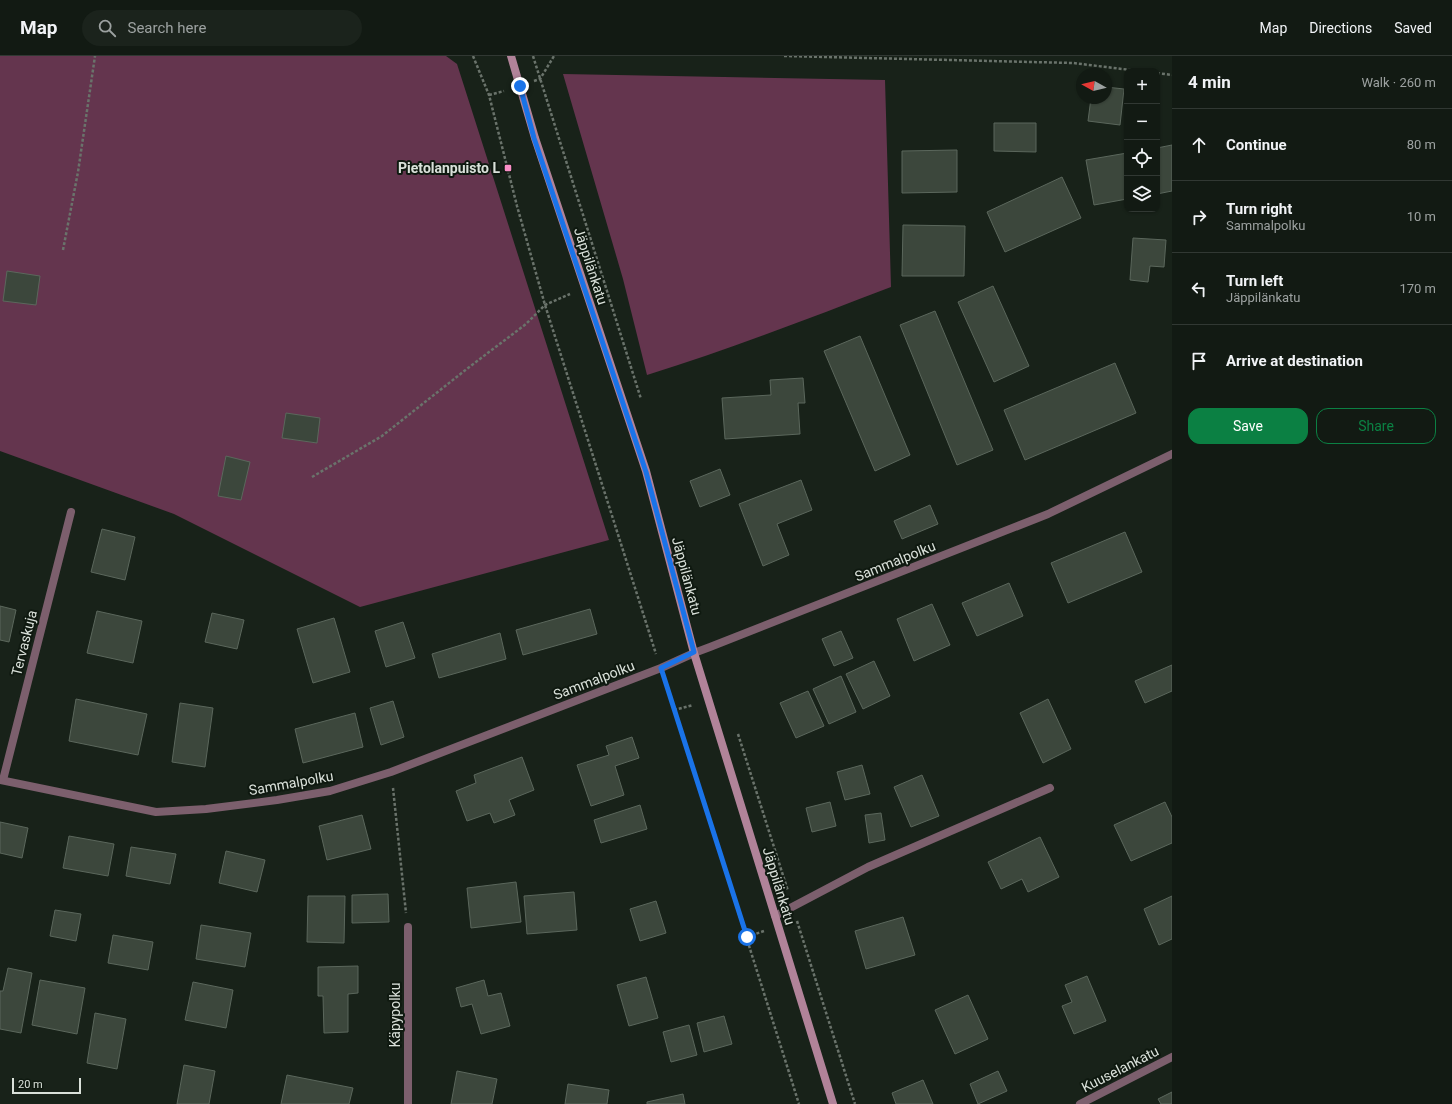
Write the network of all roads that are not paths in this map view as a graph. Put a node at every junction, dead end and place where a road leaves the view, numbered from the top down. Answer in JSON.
{"nodes":[{"id":1,"x":511,"y":56,"type":"edge"},
{"id":2,"x":1172,"y":454,"type":"edge"},
{"id":3,"x":71,"y":512,"type":"dead end"},
{"id":4,"x":694,"y":652,"type":"junction"},
{"id":5,"x":1,"y":780,"type":"edge"},
{"id":6,"x":1050,"y":788,"type":"dead end"},
{"id":7,"x":775,"y":916,"type":"junction"},
{"id":8,"x":408,"y":927,"type":"road end"},
{"id":9,"x":1172,"y":1057,"type":"edge"},
{"id":10,"x":408,"y":1104,"type":"edge"},
{"id":11,"x":833,"y":1104,"type":"edge"},
{"id":12,"x":1080,"y":1104,"type":"edge"}],
"edges":[{"from":1,"to":4,"type":"street","name":"Jäppilänkatu"},
{"from":2,"to":4,"type":"street","name":"Sammalpolku"},
{"from":3,"to":5,"type":"street","name":"Tervaskuja"},
{"from":4,"to":5,"type":"street","name":"Sammalpolku"},
{"from":4,"to":7,"type":"street","name":"Jäppilänkatu"},
{"from":6,"to":7,"type":"street"},
{"from":7,"to":11,"type":"street","name":"Jäppilänkatu"},
{"from":8,"to":10,"type":"street","name":"Käpypolku"},
{"from":9,"to":12,"type":"street","name":"Kuuselankatu"}]}
